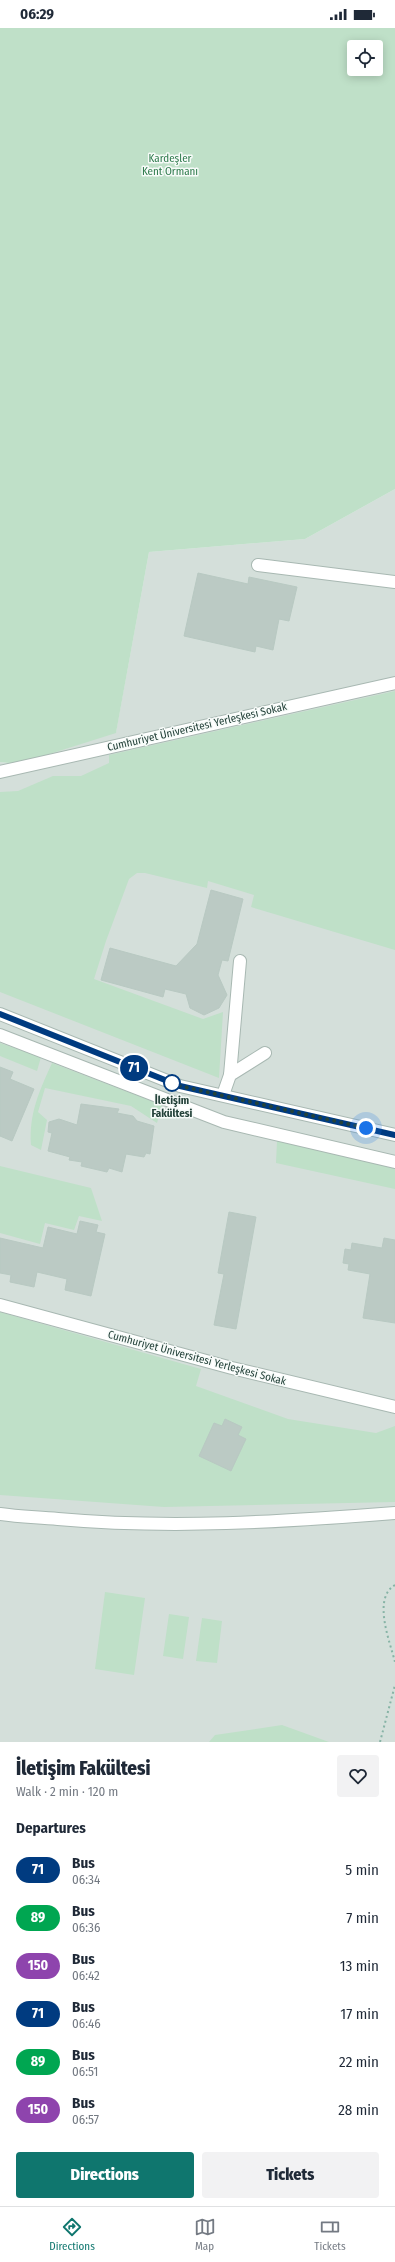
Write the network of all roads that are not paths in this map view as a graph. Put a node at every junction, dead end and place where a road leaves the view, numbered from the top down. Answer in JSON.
{"nodes":[{"id":1,"x":258,"y":564,"type":"dead end"},
{"id":2,"x":395,"y":582,"type":"edge"},
{"id":3,"x":395,"y":683,"type":"edge"},
{"id":4,"x":0,"y":772,"type":"edge"},
{"id":5,"x":240,"y":962,"type":"dead end"},
{"id":6,"x":0,"y":1014,"type":"edge"},
{"id":7,"x":0,"y":1035,"type":"edge"},
{"id":8,"x":264,"y":1053,"type":"dead end"},
{"id":9,"x":230,"y":1075,"type":"junction"},
{"id":10,"x":223,"y":1095,"type":"junction"},
{"id":11,"x":395,"y":1135,"type":"edge"},
{"id":12,"x":395,"y":1162,"type":"edge"},
{"id":13,"x":0,"y":1305,"type":"edge"},
{"id":14,"x":395,"y":1408,"type":"edge"},
{"id":15,"x":395,"y":1513,"type":"edge"},
{"id":16,"x":0,"y":1514,"type":"edge"},
{"id":17,"x":0,"y":1521,"type":"edge"},
{"id":18,"x":395,"y":1521,"type":"edge"}],
"edges":[{"from":1,"to":2,"type":"street"},
{"from":3,"to":4,"type":"street","name":"Cumhuriyet Üniversitesi Yerleşkesi Sokak"},
{"from":5,"to":9,"type":"street"},
{"from":6,"to":10,"type":"street"},
{"from":7,"to":12,"type":"street"},
{"from":8,"to":9,"type":"street"},
{"from":9,"to":10,"type":"street"},
{"from":10,"to":11,"type":"street"},
{"from":13,"to":14,"type":"street","name":"Cumhuriyet Üniversitesi Yerleşkesi Sokak"},
{"from":15,"to":16,"type":"street"},
{"from":17,"to":18,"type":"street"}]}
